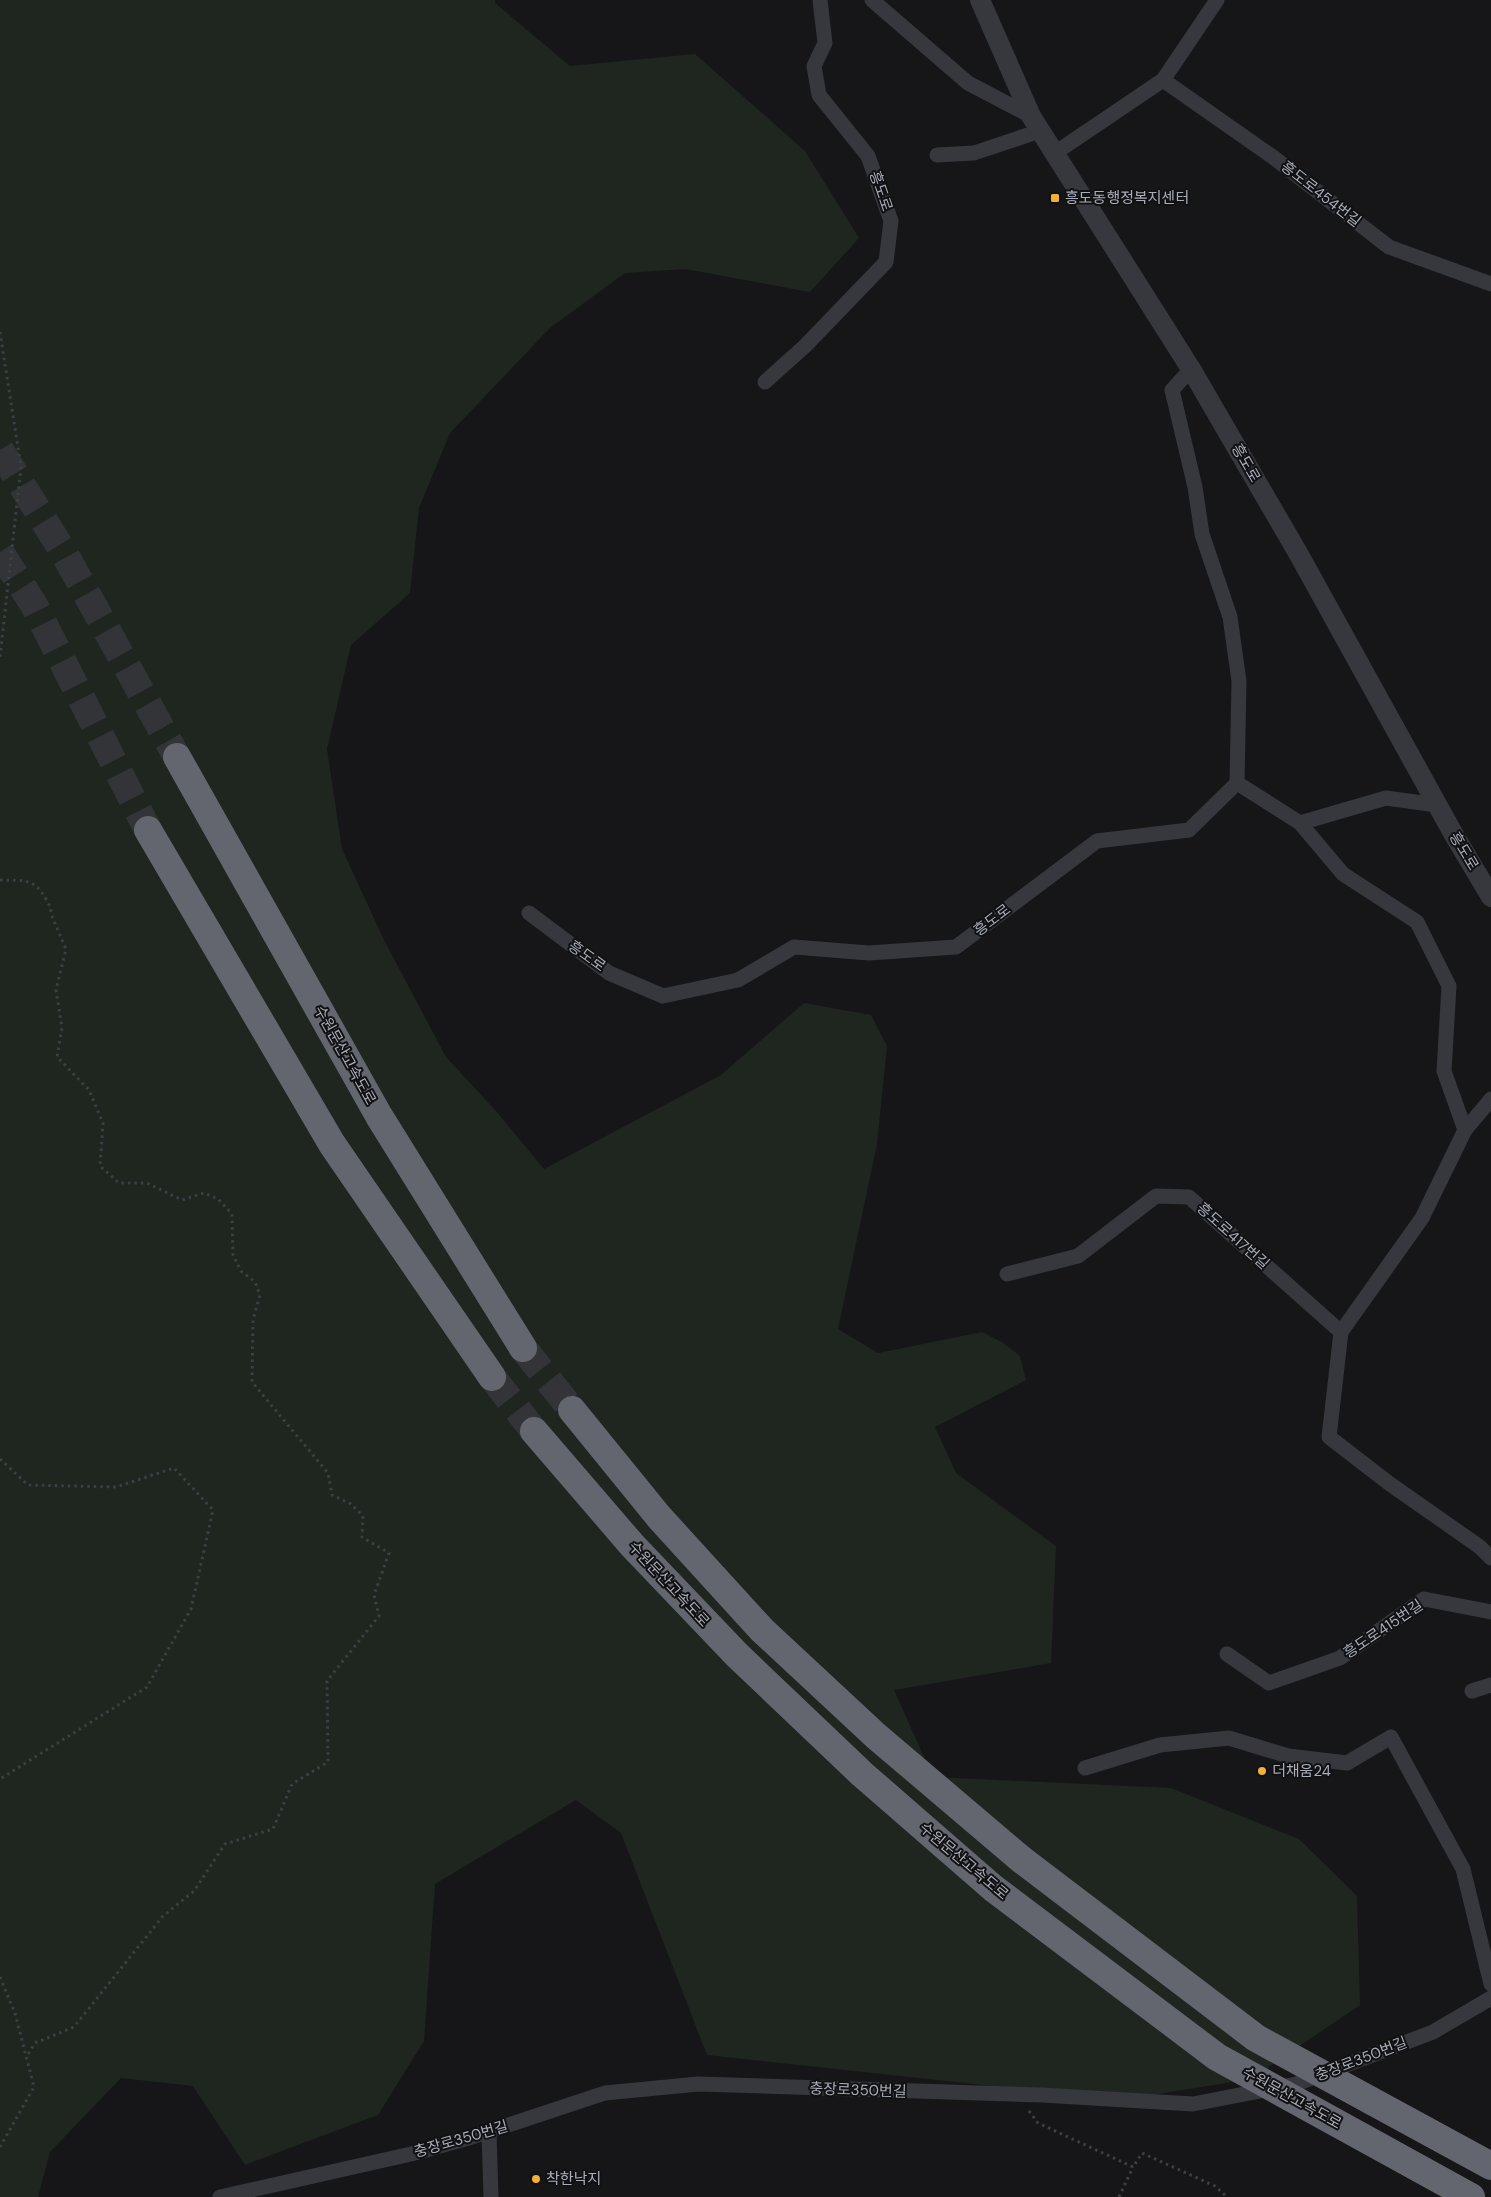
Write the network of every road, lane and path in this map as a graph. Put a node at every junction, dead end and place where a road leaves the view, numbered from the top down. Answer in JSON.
{"nodes":[{"id":1,"x":820,"y":0,"type":"edge"},
{"id":2,"x":872,"y":0,"type":"edge"},
{"id":3,"x":980,"y":0,"type":"edge"},
{"id":4,"x":1217,"y":0,"type":"edge"},
{"id":5,"x":1163,"y":80,"type":"junction"},
{"id":6,"x":1036,"y":123,"type":"junction"},
{"id":7,"x":1054,"y":153,"type":"junction"},
{"id":8,"x":938,"y":155,"type":"dead end"},
{"id":9,"x":1491,"y":284,"type":"edge"},
{"id":10,"x":0,"y":332,"type":"edge"},
{"id":11,"x":1191,"y":368,"type":"junction"},
{"id":12,"x":765,"y":382,"type":"dead end"},
{"id":13,"x":0,"y":657,"type":"edge"},
{"id":14,"x":177,"y":757,"type":"tunnel mouth"},
{"id":15,"x":1236,"y":783,"type":"junction"},
{"id":16,"x":1437,"y":805,"type":"junction"},
{"id":17,"x":1300,"y":823,"type":"junction"},
{"id":18,"x":148,"y":830,"type":"tunnel mouth"},
{"id":19,"x":0,"y":880,"type":"edge"},
{"id":20,"x":1491,"y":897,"type":"edge"},
{"id":21,"x":529,"y":914,"type":"dead end"},
{"id":22,"x":1491,"y":1099,"type":"edge"},
{"id":23,"x":1465,"y":1130,"type":"junction"},
{"id":24,"x":1007,"y":1274,"type":"dead end"},
{"id":25,"x":1341,"y":1332,"type":"junction"},
{"id":26,"x":523,"y":1348,"type":"tunnel mouth"},
{"id":27,"x":492,"y":1377,"type":"tunnel mouth"},
{"id":28,"x":572,"y":1410,"type":"tunnel mouth"},
{"id":29,"x":534,"y":1430,"type":"tunnel mouth"},
{"id":30,"x":0,"y":1459,"type":"edge"},
{"id":31,"x":1491,"y":1558,"type":"edge"},
{"id":32,"x":1491,"y":1612,"type":"edge"},
{"id":33,"x":1228,"y":1654,"type":"dead end"},
{"id":34,"x":1491,"y":1684,"type":"edge"},
{"id":35,"x":1472,"y":1691,"type":"dead end"},
{"id":36,"x":1085,"y":1768,"type":"dead end"},
{"id":37,"x":0,"y":1779,"type":"edge"},
{"id":38,"x":0,"y":1977,"type":"edge"},
{"id":39,"x":1491,"y":1984,"type":"edge"},
{"id":40,"x":1491,"y":1998,"type":"edge"},
{"id":41,"x":26,"y":2058,"type":"junction"},
{"id":42,"x":1017,"y":2095,"type":"junction"},
{"id":43,"x":489,"y":2132,"type":"junction"},
{"id":44,"x":0,"y":2147,"type":"edge"},
{"id":45,"x":1491,"y":2166,"type":"edge"},
{"id":46,"x":1132,"y":2167,"type":"junction"},
{"id":47,"x":220,"y":2197,"type":"edge"},
{"id":48,"x":491,"y":2197,"type":"edge"},
{"id":49,"x":1119,"y":2197,"type":"edge"},
{"id":50,"x":1227,"y":2197,"type":"edge"},
{"id":51,"x":1471,"y":2197,"type":"edge"}],
"edges":[{"from":1,"to":12,"type":"street","name":"흥도로"},
{"from":2,"to":6,"type":"street","name":"흥도로"},
{"from":3,"to":6,"type":"street","name":"흥도로"},
{"from":4,"to":5,"type":"street"},
{"from":5,"to":7,"type":"street"},
{"from":5,"to":9,"type":"street","name":"흥도로454번길"},
{"from":6,"to":7,"type":"street","name":"흥도로"},
{"from":6,"to":8,"type":"street"},
{"from":7,"to":11,"type":"street","name":"흥도로"},
{"from":10,"to":13,"type":"path"},
{"from":11,"to":15,"type":"street"},
{"from":11,"to":16,"type":"street","name":"흥도로"},
{"from":14,"to":26,"type":"highway","name":"수원문산고속도로"},
{"from":15,"to":17,"type":"street"},
{"from":15,"to":21,"type":"street","name":"흥도로"},
{"from":16,"to":17,"type":"street"},
{"from":16,"to":20,"type":"street","name":"흥도로"},
{"from":17,"to":23,"type":"street"},
{"from":18,"to":27,"type":"highway"},
{"from":19,"to":41,"type":"path"},
{"from":22,"to":23,"type":"street"},
{"from":23,"to":25,"type":"street"},
{"from":24,"to":25,"type":"street","name":"흥도로417번길"},
{"from":25,"to":31,"type":"street"},
{"from":28,"to":45,"type":"highway"},
{"from":29,"to":51,"type":"highway","name":"수원문산고속도로"},
{"from":30,"to":37,"type":"path"},
{"from":32,"to":33,"type":"street","name":"흥도로415번길"},
{"from":34,"to":35,"type":"street"},
{"from":36,"to":39,"type":"street"},
{"from":38,"to":41,"type":"path"},
{"from":40,"to":42,"type":"street","name":"충장로350번길"},
{"from":41,"to":44,"type":"path"},
{"from":42,"to":43,"type":"street","name":"충장로350번길"},
{"from":42,"to":46,"type":"path"},
{"from":43,"to":47,"type":"street","name":"충장로350번길"},
{"from":43,"to":48,"type":"street"},
{"from":46,"to":49,"type":"path"},
{"from":46,"to":50,"type":"path"}]}
